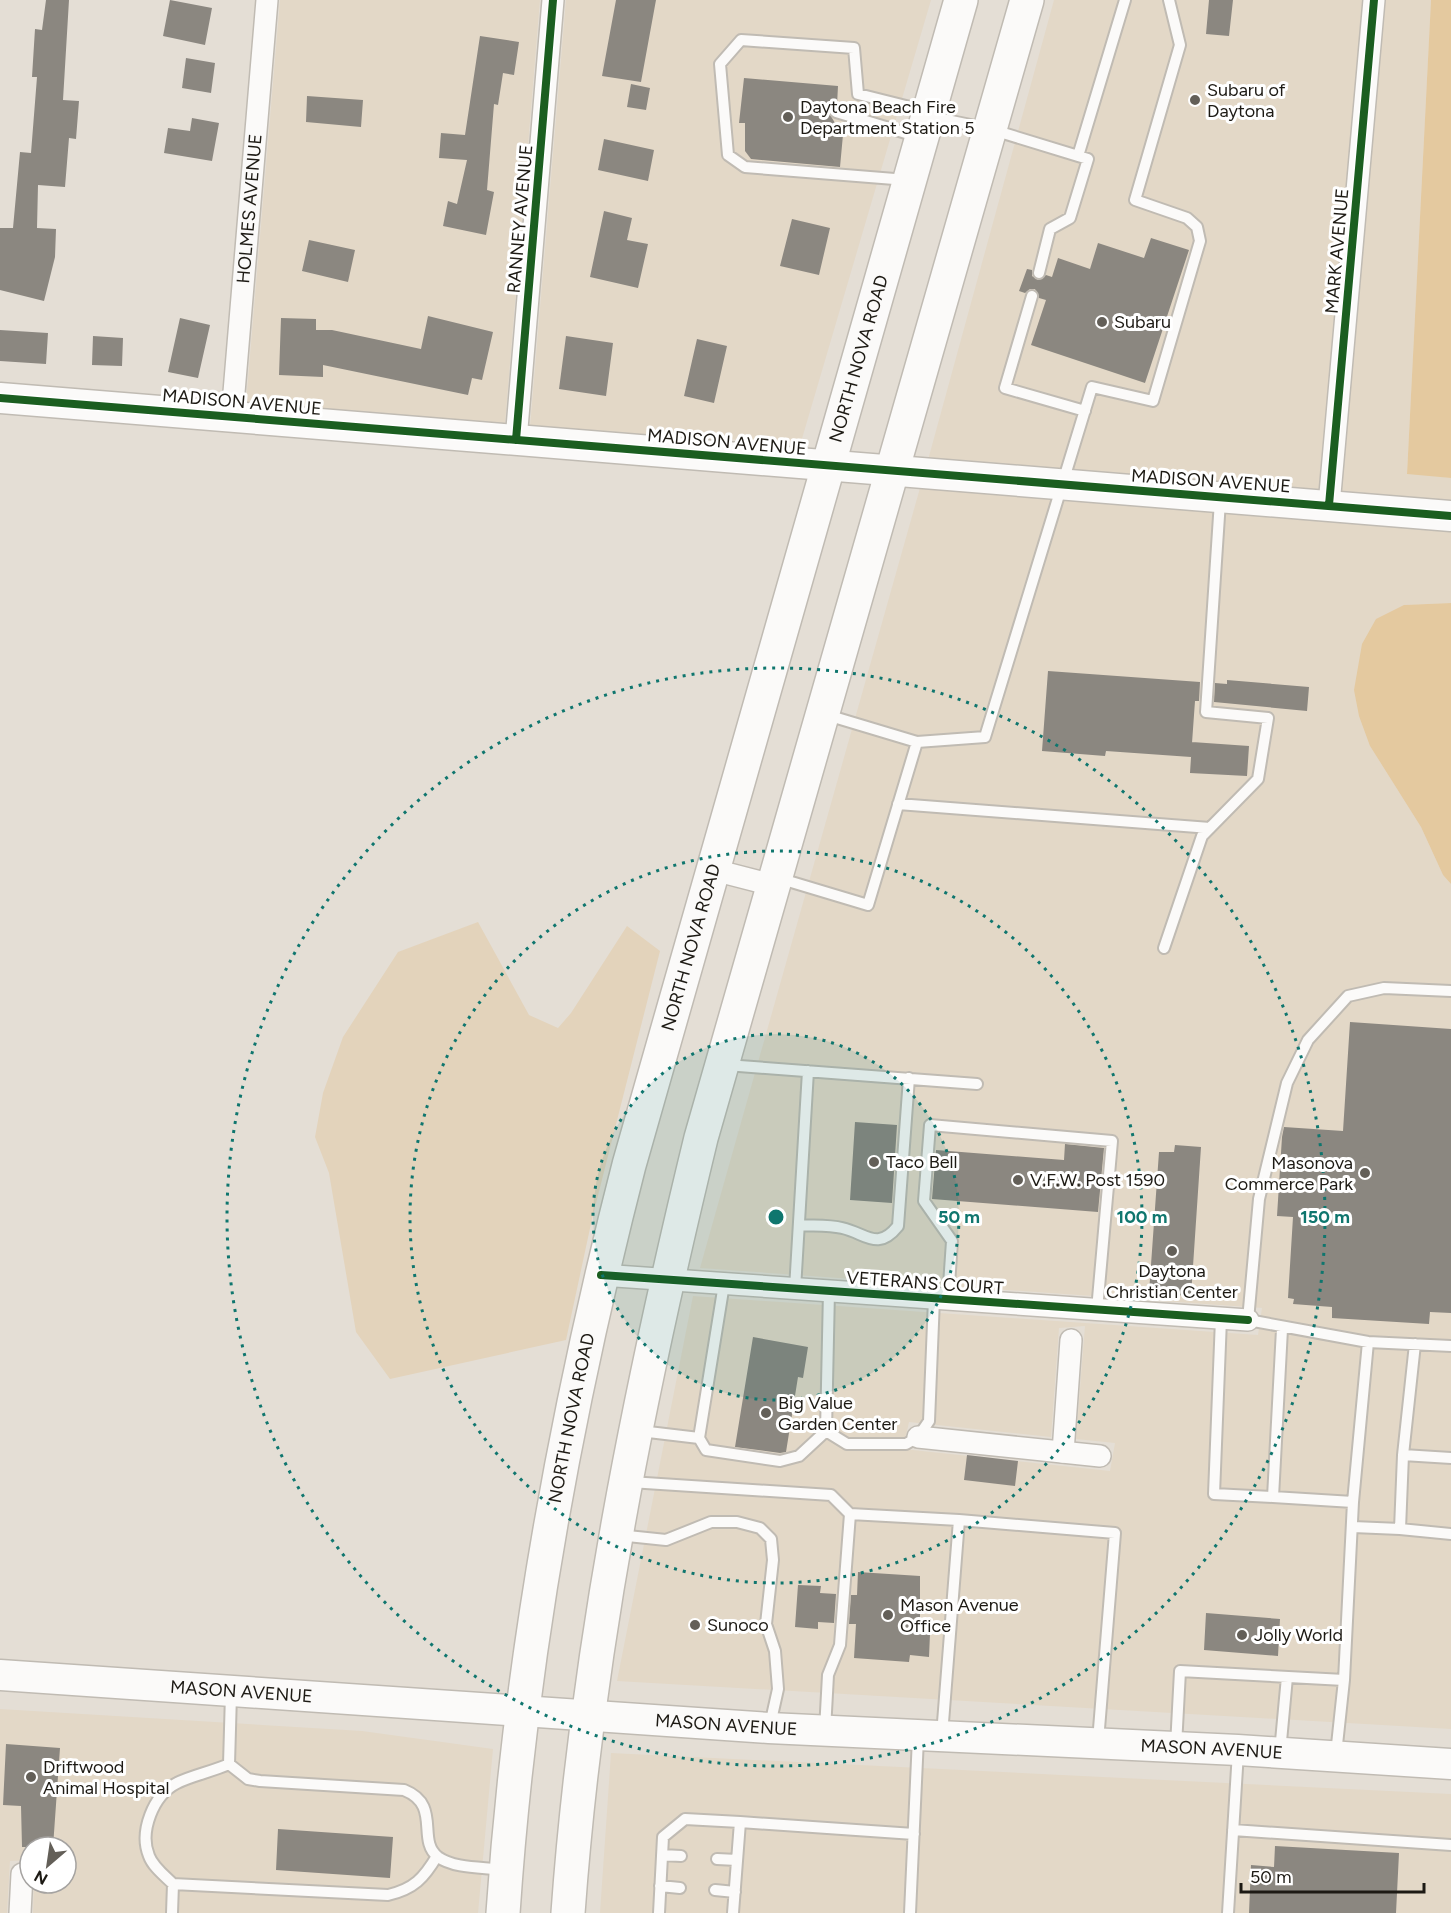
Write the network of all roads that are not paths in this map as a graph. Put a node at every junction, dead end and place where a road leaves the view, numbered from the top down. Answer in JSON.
{"nodes":[{"id":1,"x":267,"y":0,"type":"edge"},
{"id":2,"x":553,"y":0,"type":"edge"},
{"id":3,"x":961,"y":0,"type":"edge"},
{"id":4,"x":1027,"y":0,"type":"edge"},
{"id":5,"x":1125,"y":0,"type":"edge"},
{"id":6,"x":1169,"y":0,"type":"edge"},
{"id":7,"x":1374,"y":0,"type":"edge"},
{"id":8,"x":836,"y":112,"type":"dead end"},
{"id":9,"x":927,"y":122,"type":"junction"},
{"id":10,"x":990,"y":129,"type":"junction"},
{"id":11,"x":1083,"y":158,"type":"junction"},
{"id":12,"x":910,"y":180,"type":"junction"},
{"id":13,"x":1039,"y":273,"type":"dead end"},
{"id":14,"x":1032,"y":296,"type":"dead end"},
{"id":15,"x":0,"y":398,"type":"edge"},
{"id":16,"x":1085,"y":411,"type":"junction"},
{"id":17,"x":232,"y":416,"type":"junction"},
{"id":18,"x":516,"y":440,"type":"junction"},
{"id":19,"x":830,"y":465,"type":"junction"},
{"id":20,"x":891,"y":471,"type":"junction"},
{"id":21,"x":1064,"y":485,"type":"junction"},
{"id":22,"x":1221,"y":497,"type":"junction"},
{"id":23,"x":1329,"y":505,"type":"junction"},
{"id":24,"x":1451,"y":516,"type":"edge"},
{"id":25,"x":822,"y":713,"type":"junction"},
{"id":26,"x":917,"y":742,"type":"junction"},
{"id":27,"x":898,"y":804,"type":"junction"},
{"id":28,"x":1210,"y":828,"type":"junction"},
{"id":29,"x":714,"y":870,"type":"junction"},
{"id":30,"x":773,"y":881,"type":"junction"},
{"id":31,"x":1164,"y":948,"type":"dead end"},
{"id":32,"x":1451,"y":991,"type":"edge"},
{"id":33,"x":722,"y":1064,"type":"junction"},
{"id":34,"x":808,"y":1071,"type":"junction"},
{"id":35,"x":909,"y":1078,"type":"junction"},
{"id":36,"x":976,"y":1084,"type":"dead end"},
{"id":37,"x":799,"y":1225,"type":"junction"},
{"id":38,"x":601,"y":1275,"type":"junction"},
{"id":39,"x":666,"y":1280,"type":"junction"},
{"id":40,"x":724,"y":1284,"type":"junction"},
{"id":41,"x":795,"y":1289,"type":"junction"},
{"id":42,"x":829,"y":1291,"type":"junction"},
{"id":43,"x":941,"y":1299,"type":"junction"},
{"id":44,"x":1097,"y":1310,"type":"junction"},
{"id":45,"x":1221,"y":1319,"type":"junction"},
{"id":46,"x":1248,"y":1320,"type":"junction"},
{"id":47,"x":1282,"y":1329,"type":"junction"},
{"id":48,"x":1071,"y":1340,"type":"dead end"},
{"id":49,"x":1368,"y":1342,"type":"junction"},
{"id":50,"x":1414,"y":1344,"type":"junction"},
{"id":51,"x":1451,"y":1346,"type":"edge"},
{"id":52,"x":634,"y":1430,"type":"junction"},
{"id":53,"x":826,"y":1431,"type":"junction"},
{"id":54,"x":918,"y":1437,"type":"junction"},
{"id":55,"x":699,"y":1438,"type":"junction"},
{"id":56,"x":1063,"y":1452,"type":"junction"},
{"id":57,"x":1403,"y":1455,"type":"junction"},
{"id":58,"x":1100,"y":1456,"type":"dead end"},
{"id":59,"x":1451,"y":1458,"type":"edge"},
{"id":60,"x":624,"y":1481,"type":"junction"},
{"id":61,"x":1273,"y":1497,"type":"junction"},
{"id":62,"x":1353,"y":1502,"type":"junction"},
{"id":63,"x":850,"y":1514,"type":"junction"},
{"id":64,"x":959,"y":1520,"type":"junction"},
{"id":65,"x":1353,"y":1527,"type":"junction"},
{"id":66,"x":1400,"y":1529,"type":"junction"},
{"id":67,"x":615,"y":1534,"type":"junction"},
{"id":68,"x":1451,"y":1534,"type":"edge"},
{"id":69,"x":0,"y":1675,"type":"edge"},
{"id":70,"x":1287,"y":1677,"type":"junction"},
{"id":71,"x":1344,"y":1680,"type":"junction"},
{"id":72,"x":231,"y":1691,"type":"junction"},
{"id":73,"x":524,"y":1712,"type":"junction"},
{"id":74,"x":588,"y":1716,"type":"junction"},
{"id":75,"x":769,"y":1728,"type":"junction"},
{"id":76,"x":825,"y":1730,"type":"junction"},
{"id":77,"x":930,"y":1735,"type":"junction"},
{"id":78,"x":1098,"y":1743,"type":"junction"},
{"id":79,"x":1176,"y":1747,"type":"junction"},
{"id":80,"x":1238,"y":1750,"type":"junction"},
{"id":81,"x":1280,"y":1752,"type":"junction"},
{"id":82,"x":1335,"y":1756,"type":"junction"},
{"id":83,"x":229,"y":1764,"type":"junction"},
{"id":84,"x":1451,"y":1764,"type":"edge"},
{"id":85,"x":740,"y":1822,"type":"junction"},
{"id":86,"x":1233,"y":1830,"type":"junction"},
{"id":87,"x":914,"y":1834,"type":"junction"},
{"id":88,"x":1451,"y":1845,"type":"edge"},
{"id":89,"x":662,"y":1855,"type":"junction"},
{"id":90,"x":437,"y":1856,"type":"junction"},
{"id":91,"x":681,"y":1856,"type":"dead end"},
{"id":92,"x":717,"y":1859,"type":"dead end"},
{"id":93,"x":737,"y":1860,"type":"junction"},
{"id":94,"x":506,"y":1870,"type":"junction"},
{"id":95,"x":173,"y":1884,"type":"junction"},
{"id":96,"x":660,"y":1886,"type":"junction"},
{"id":97,"x":680,"y":1888,"type":"dead end"},
{"id":98,"x":715,"y":1890,"type":"dead end"},
{"id":99,"x":735,"y":1892,"type":"junction"},
{"id":100,"x":21,"y":1895,"type":"edge"},
{"id":101,"x":20,"y":1913,"type":"edge"},
{"id":102,"x":172,"y":1913,"type":"edge"},
{"id":103,"x":503,"y":1913,"type":"edge"},
{"id":104,"x":568,"y":1913,"type":"edge"},
{"id":105,"x":659,"y":1913,"type":"edge"},
{"id":106,"x":734,"y":1913,"type":"edge"},
{"id":107,"x":910,"y":1913,"type":"edge"},
{"id":108,"x":1228,"y":1913,"type":"edge"}],
"edges":[{"from":1,"to":17,"type":"street","name":"HOLMES AVENUE"},
{"from":2,"to":18,"type":"street","name":"RANNEY AVENUE"},
{"from":3,"to":9,"type":"main road","name":"NORTH NOVA ROAD"},
{"from":4,"to":10,"type":"main road"},
{"from":5,"to":11,"type":"lane"},
{"from":6,"to":16,"type":"lane"},
{"from":7,"to":23,"type":"street","name":"MARK AVENUE"},
{"from":8,"to":9,"type":"lane"},
{"from":9,"to":10,"type":"lane"},
{"from":9,"to":12,"type":"main road","name":"NORTH NOVA ROAD"},
{"from":9,"to":12,"type":"lane"},
{"from":10,"to":11,"type":"lane"},
{"from":10,"to":20,"type":"main road"},
{"from":11,"to":13,"type":"lane"},
{"from":12,"to":19,"type":"main road","name":"NORTH NOVA ROAD"},
{"from":14,"to":16,"type":"lane"},
{"from":15,"to":17,"type":"street","name":"MADISON AVENUE"},
{"from":16,"to":21,"type":"lane"},
{"from":17,"to":18,"type":"street","name":"MADISON AVENUE"},
{"from":18,"to":19,"type":"street","name":"MADISON AVENUE"},
{"from":19,"to":20,"type":"street","name":"MADISON AVENUE"},
{"from":19,"to":29,"type":"main road","name":"NORTH NOVA ROAD"},
{"from":20,"to":21,"type":"street","name":"MADISON AVENUE"},
{"from":20,"to":25,"type":"main road"},
{"from":21,"to":22,"type":"street","name":"MADISON AVENUE"},
{"from":21,"to":26,"type":"lane"},
{"from":22,"to":23,"type":"street","name":"MADISON AVENUE"},
{"from":22,"to":28,"type":"lane"},
{"from":23,"to":24,"type":"street","name":"MADISON AVENUE"},
{"from":25,"to":26,"type":"lane"},
{"from":25,"to":30,"type":"main road"},
{"from":26,"to":27,"type":"lane"},
{"from":27,"to":28,"type":"lane"},
{"from":27,"to":30,"type":"lane"},
{"from":28,"to":31,"type":"lane"},
{"from":29,"to":30,"type":"street"},
{"from":29,"to":38,"type":"main road","name":"NORTH NOVA ROAD"},
{"from":30,"to":33,"type":"main road"},
{"from":32,"to":46,"type":"lane"},
{"from":33,"to":34,"type":"lane"},
{"from":33,"to":39,"type":"main road"},
{"from":34,"to":35,"type":"lane"},
{"from":34,"to":37,"type":"lane"},
{"from":35,"to":36,"type":"lane"},
{"from":35,"to":37,"type":"lane"},
{"from":37,"to":41,"type":"lane"},
{"from":38,"to":39,"type":"street","name":"VETERANS COURT"},
{"from":38,"to":73,"type":"main road","name":"NORTH NOVA ROAD"},
{"from":39,"to":40,"type":"street","name":"VETERANS COURT"},
{"from":39,"to":52,"type":"main road"},
{"from":40,"to":41,"type":"street","name":"VETERANS COURT"},
{"from":40,"to":55,"type":"lane"},
{"from":41,"to":42,"type":"street","name":"VETERANS COURT"},
{"from":42,"to":43,"type":"street","name":"VETERANS COURT"},
{"from":42,"to":53,"type":"lane"},
{"from":43,"to":44,"type":"street","name":"VETERANS COURT"},
{"from":43,"to":44,"type":"lane"},
{"from":43,"to":54,"type":"lane"},
{"from":44,"to":45,"type":"street","name":"VETERANS COURT"},
{"from":45,"to":46,"type":"street","name":"VETERANS COURT"},
{"from":45,"to":61,"type":"lane"},
{"from":46,"to":47,"type":"lane"},
{"from":47,"to":49,"type":"lane"},
{"from":47,"to":61,"type":"lane"},
{"from":48,"to":56,"type":"street"},
{"from":49,"to":50,"type":"lane"},
{"from":49,"to":62,"type":"lane"},
{"from":50,"to":51,"type":"lane"},
{"from":50,"to":57,"type":"lane"},
{"from":52,"to":55,"type":"lane"},
{"from":52,"to":60,"type":"main road"},
{"from":53,"to":54,"type":"lane"},
{"from":53,"to":55,"type":"lane"},
{"from":54,"to":56,"type":"street"},
{"from":56,"to":58,"type":"street"},
{"from":57,"to":59,"type":"lane"},
{"from":57,"to":66,"type":"lane"},
{"from":60,"to":63,"type":"lane"},
{"from":60,"to":67,"type":"main road"},
{"from":61,"to":62,"type":"lane"},
{"from":62,"to":65,"type":"lane"},
{"from":63,"to":64,"type":"lane"},
{"from":63,"to":76,"type":"lane"},
{"from":64,"to":77,"type":"lane"},
{"from":64,"to":78,"type":"lane"},
{"from":65,"to":66,"type":"lane"},
{"from":65,"to":71,"type":"lane"},
{"from":66,"to":68,"type":"lane"},
{"from":67,"to":74,"type":"main road"},
{"from":67,"to":75,"type":"lane"},
{"from":69,"to":72,"type":"street","name":"MASON AVENUE"},
{"from":70,"to":71,"type":"lane"},
{"from":70,"to":79,"type":"lane"},
{"from":70,"to":81,"type":"lane"},
{"from":71,"to":82,"type":"lane"},
{"from":72,"to":73,"type":"street","name":"MASON AVENUE"},
{"from":72,"to":83,"type":"lane"},
{"from":73,"to":74,"type":"street","name":"MASON AVENUE"},
{"from":73,"to":94,"type":"main road","name":"NORTH NOVA ROAD"},
{"from":74,"to":75,"type":"street","name":"MASON AVENUE"},
{"from":74,"to":104,"type":"main road"},
{"from":75,"to":76,"type":"street","name":"MASON AVENUE"},
{"from":76,"to":77,"type":"street","name":"MASON AVENUE"},
{"from":77,"to":78,"type":"street","name":"MASON AVENUE"},
{"from":77,"to":87,"type":"lane"},
{"from":78,"to":79,"type":"street","name":"MASON AVENUE"},
{"from":79,"to":80,"type":"street","name":"MASON AVENUE"},
{"from":80,"to":81,"type":"street","name":"MASON AVENUE"},
{"from":80,"to":86,"type":"lane"},
{"from":81,"to":82,"type":"street","name":"MASON AVENUE"},
{"from":82,"to":84,"type":"street","name":"MASON AVENUE"},
{"from":83,"to":90,"type":"lane"},
{"from":83,"to":95,"type":"lane"},
{"from":85,"to":87,"type":"lane"},
{"from":85,"to":89,"type":"lane"},
{"from":85,"to":93,"type":"lane"},
{"from":86,"to":88,"type":"lane"},
{"from":86,"to":108,"type":"lane"},
{"from":87,"to":107,"type":"lane"},
{"from":89,"to":91,"type":"lane"},
{"from":89,"to":96,"type":"lane"},
{"from":90,"to":94,"type":"lane"},
{"from":90,"to":95,"type":"lane"},
{"from":92,"to":93,"type":"lane"},
{"from":93,"to":99,"type":"lane"},
{"from":94,"to":103,"type":"main road","name":"NORTH NOVA ROAD"},
{"from":95,"to":102,"type":"lane"},
{"from":96,"to":97,"type":"lane"},
{"from":96,"to":105,"type":"lane"},
{"from":98,"to":99,"type":"lane"},
{"from":99,"to":106,"type":"lane"},
{"from":100,"to":101,"type":"street"}]}
